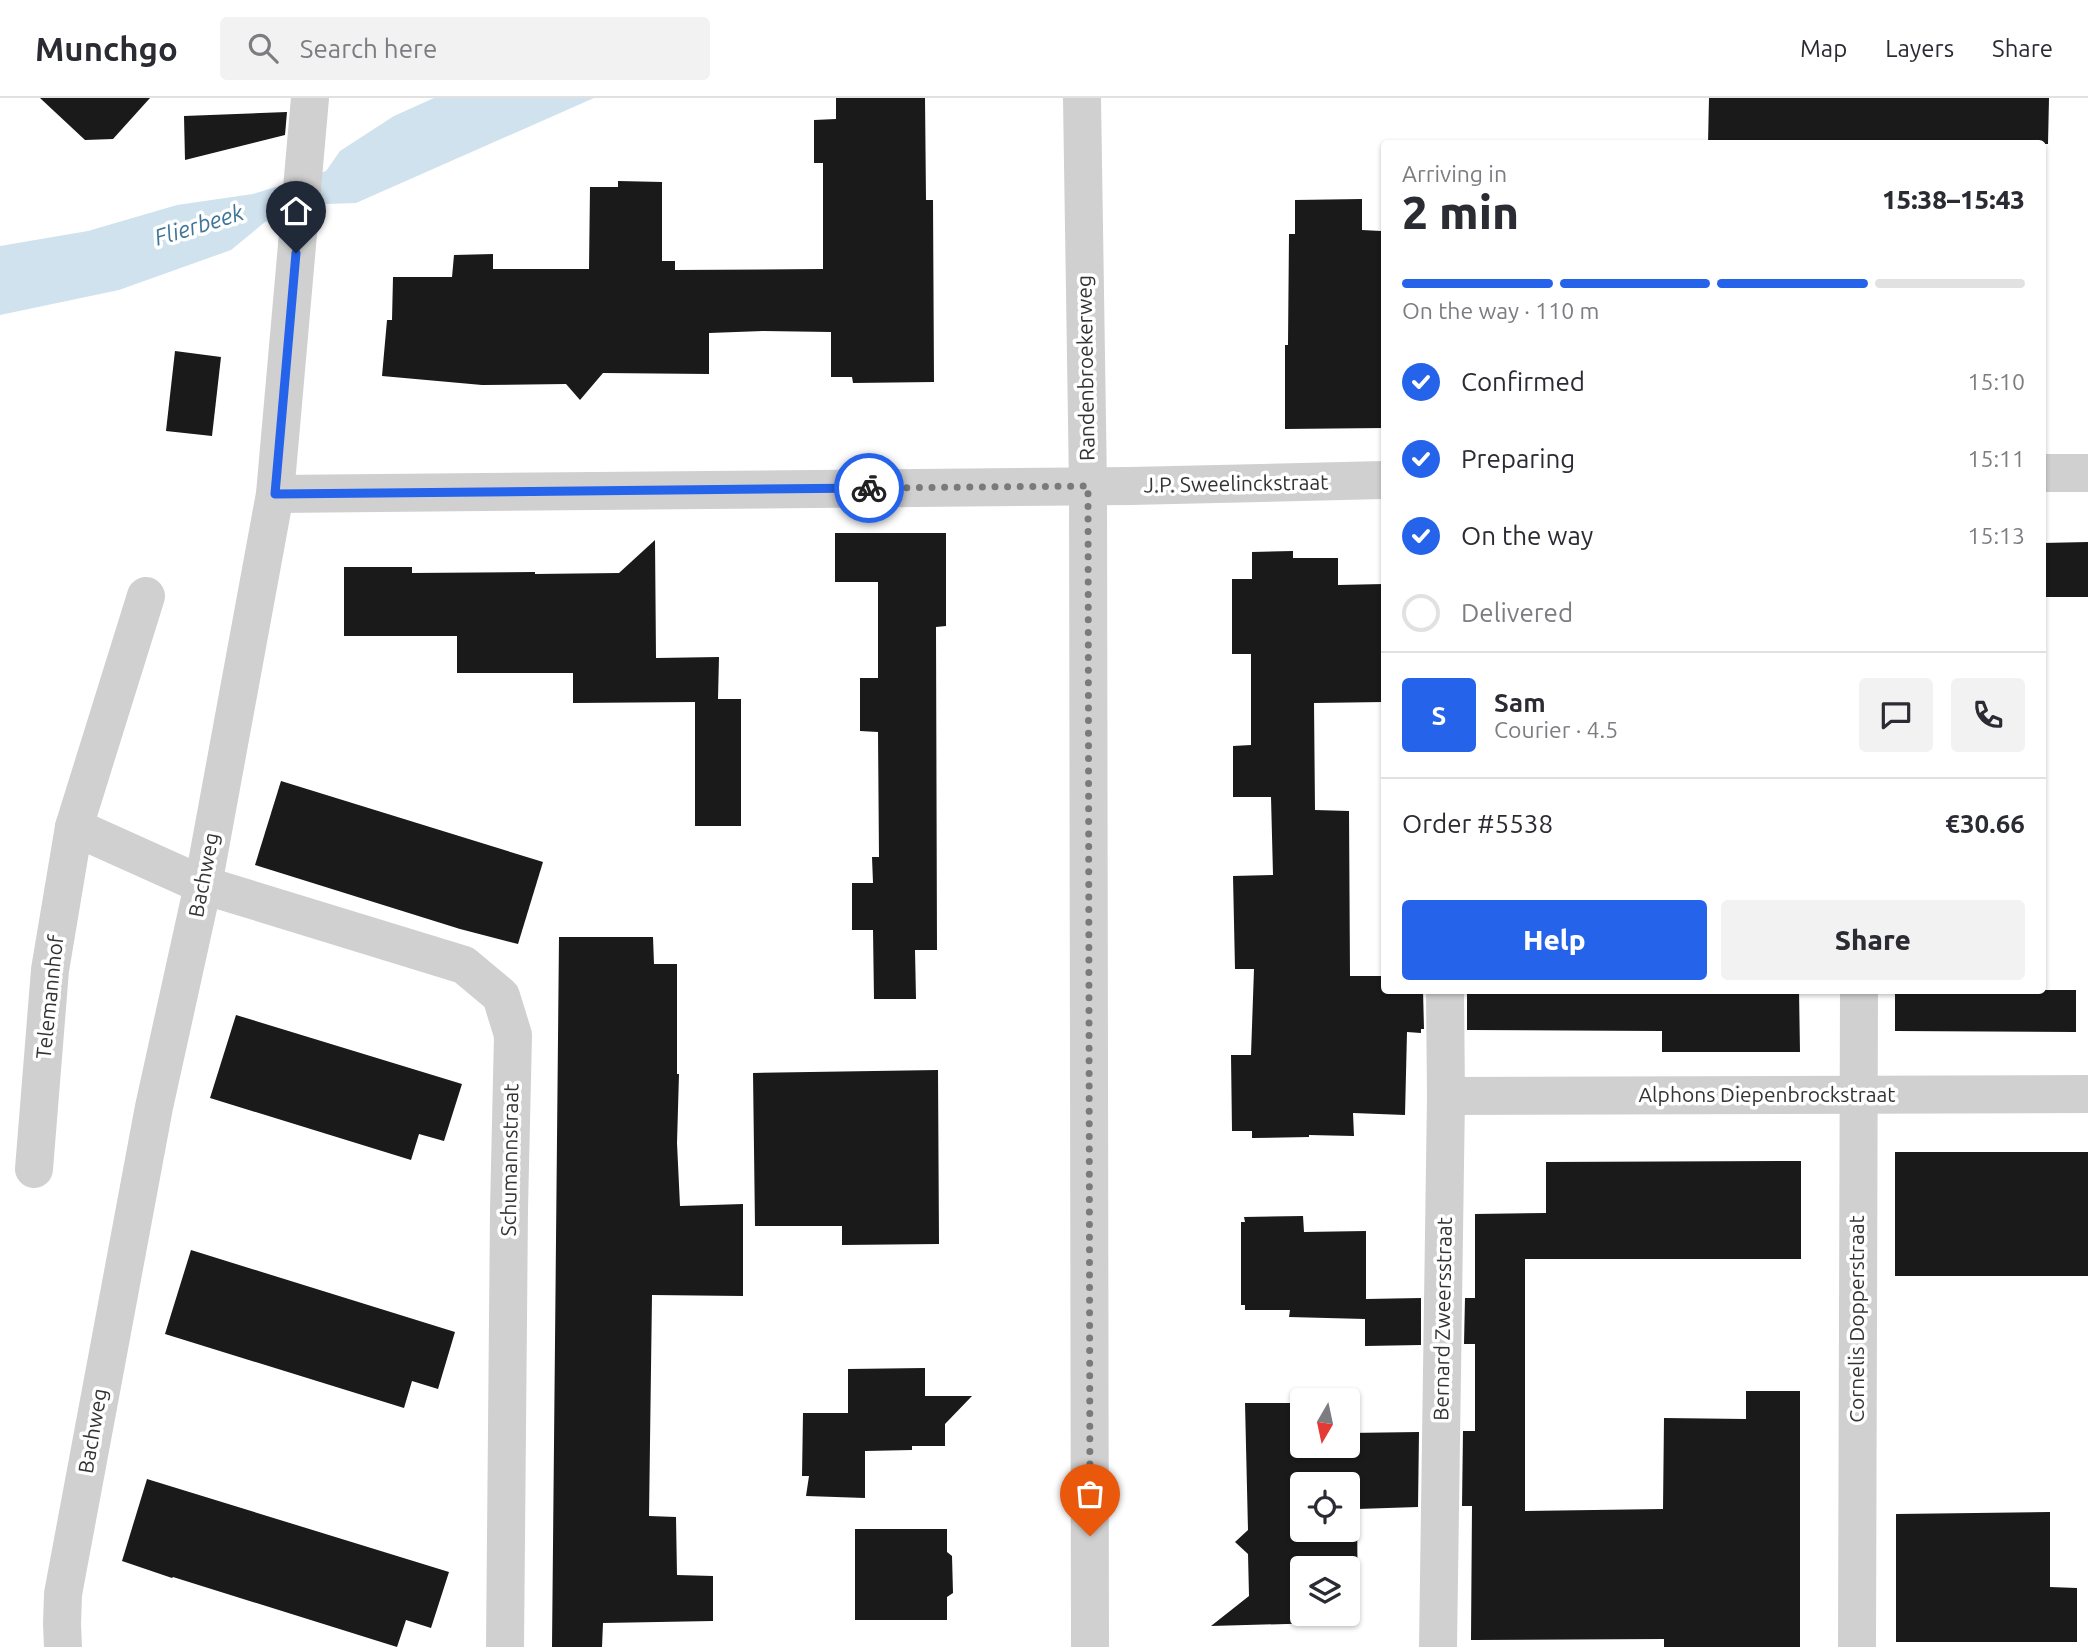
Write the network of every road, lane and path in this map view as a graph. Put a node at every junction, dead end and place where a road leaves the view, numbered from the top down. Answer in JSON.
{"nodes":[{"id":1,"x":310,"y":98,"type":"edge"},
{"id":2,"x":1082,"y":98,"type":"edge"},
{"id":3,"x":2046,"y":473,"type":"edge"},
{"id":4,"x":2088,"y":473,"type":"edge"},
{"id":5,"x":1381,"y":480,"type":"edge"},
{"id":6,"x":1088,"y":486,"type":"junction"},
{"id":7,"x":275,"y":494,"type":"junction"},
{"id":8,"x":146,"y":596,"type":"dead end"},
{"id":9,"x":75,"y":827,"type":"junction"},
{"id":10,"x":203,"y":885,"type":"junction"},
{"id":11,"x":1445,"y":994,"type":"edge"},
{"id":12,"x":1859,"y":994,"type":"edge"},
{"id":13,"x":2088,"y":1094,"type":"edge"},
{"id":14,"x":1857,"y":1095,"type":"junction"},
{"id":15,"x":1446,"y":1096,"type":"junction"},
{"id":16,"x":34,"y":1169,"type":"dead end"},
{"id":17,"x":64,"y":1647,"type":"edge"},
{"id":18,"x":505,"y":1647,"type":"edge"},
{"id":19,"x":1090,"y":1647,"type":"edge"},
{"id":20,"x":1438,"y":1647,"type":"edge"},
{"id":21,"x":1857,"y":1647,"type":"edge"}],
"edges":[{"from":1,"to":7,"type":"street","name":"Bachweg"},
{"from":2,"to":6,"type":"street","name":"Randenbroekerweg"},
{"from":3,"to":4,"type":"street"},
{"from":5,"to":6,"type":"street","name":"J.P. Sweelinckstraat"},
{"from":6,"to":7,"type":"street","name":"J.P. Sweelinckstraat"},
{"from":6,"to":19,"type":"street","name":"Randenbroekerweg"},
{"from":7,"to":10,"type":"street","name":"Bachweg"},
{"from":8,"to":9,"type":"street","name":"Telemannhof"},
{"from":9,"to":10,"type":"street"},
{"from":9,"to":16,"type":"street","name":"Telemannhof"},
{"from":10,"to":17,"type":"street","name":"Bachweg"},
{"from":10,"to":18,"type":"street","name":"Schumannstraat"},
{"from":11,"to":15,"type":"street","name":"Bernard Zweersstraat"},
{"from":12,"to":14,"type":"street","name":"Cornelis Dopperstraat"},
{"from":13,"to":14,"type":"street","name":"Alphons Diepenbrockstraat"},
{"from":14,"to":15,"type":"street","name":"Alphons Diepenbrockstraat"},
{"from":14,"to":21,"type":"street","name":"Cornelis Dopperstraat"},
{"from":15,"to":20,"type":"street","name":"Bernard Zweersstraat"}]}
